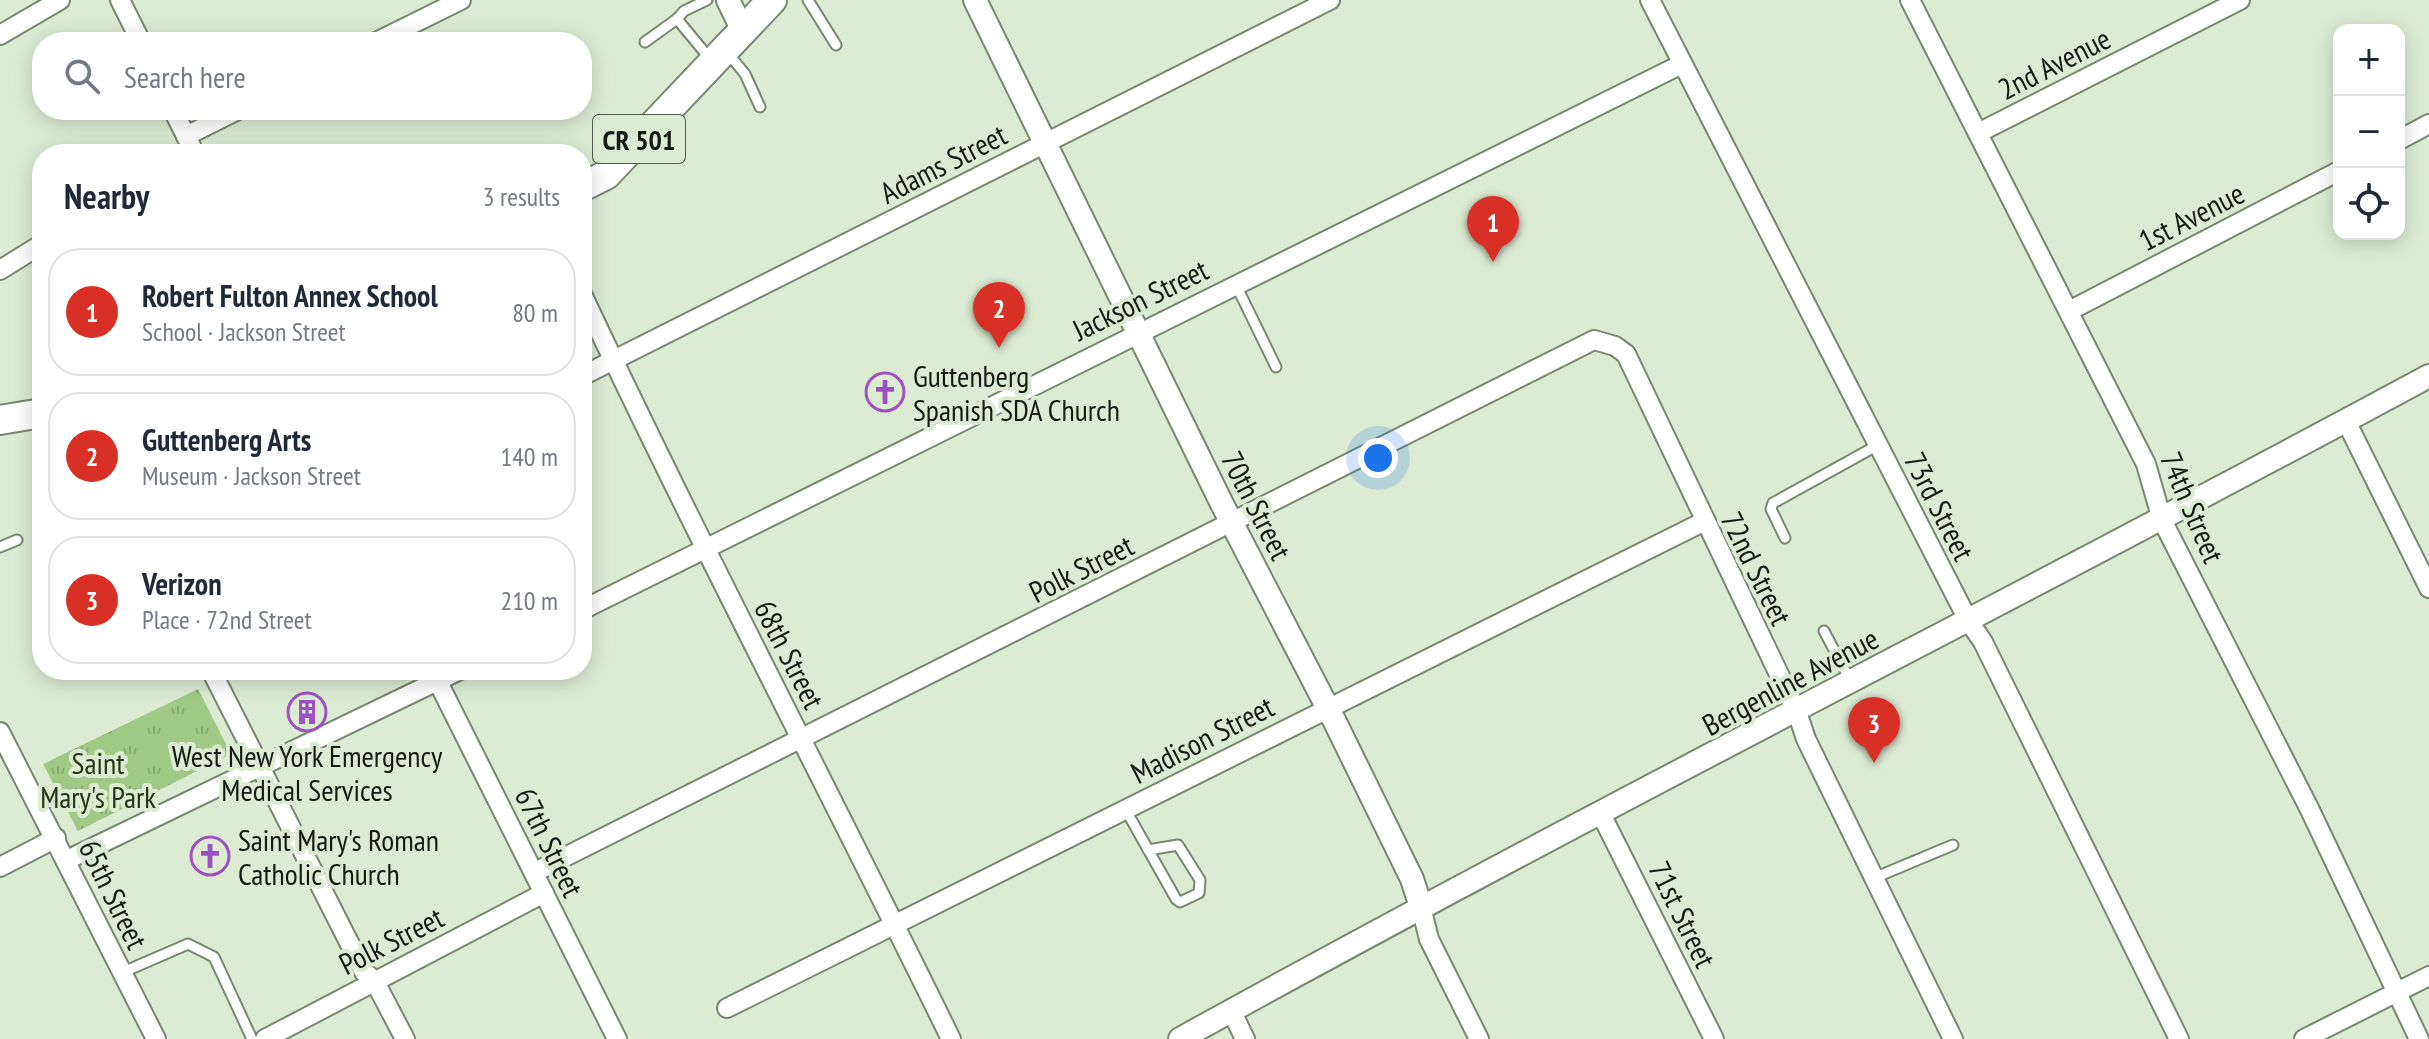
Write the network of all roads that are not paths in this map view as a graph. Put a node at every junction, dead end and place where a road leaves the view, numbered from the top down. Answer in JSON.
{"nodes":[{"id":1,"x":60,"y":0,"type":"edge"},
{"id":2,"x":120,"y":0,"type":"edge"},
{"id":3,"x":461,"y":0,"type":"edge"},
{"id":4,"x":707,"y":0,"type":"edge"},
{"id":5,"x":728,"y":0,"type":"edge"},
{"id":6,"x":772,"y":0,"type":"edge"},
{"id":7,"x":808,"y":0,"type":"edge"},
{"id":8,"x":975,"y":0,"type":"edge"},
{"id":9,"x":1330,"y":0,"type":"edge"},
{"id":10,"x":1650,"y":0,"type":"edge"},
{"id":11,"x":1910,"y":0,"type":"edge"},
{"id":12,"x":2240,"y":0,"type":"edge"},
{"id":13,"x":677,"y":19,"type":"junction"},
{"id":14,"x":136,"y":32,"type":"edge"},
{"id":15,"x":396,"y":32,"type":"edge"},
{"id":16,"x":0,"y":35,"type":"edge"},
{"id":17,"x":645,"y":42,"type":"dead end"},
{"id":18,"x":836,"y":45,"type":"dead end"},
{"id":19,"x":727,"y":48,"type":"junction"},
{"id":20,"x":1682,"y":64,"type":"junction"},
{"id":21,"x":760,"y":107,"type":"dead end"},
{"id":22,"x":178,"y":120,"type":"edge"},
{"id":23,"x":218,"y":120,"type":"edge"},
{"id":24,"x":2429,"y":124,"type":"edge"},
{"id":25,"x":1978,"y":133,"type":"junction"},
{"id":26,"x":186,"y":136,"type":"junction"},
{"id":27,"x":2405,"y":137,"type":"edge"},
{"id":28,"x":1046,"y":143,"type":"junction"},
{"id":29,"x":190,"y":144,"type":"edge"},
{"id":30,"x":2333,"y":174,"type":"edge"},
{"id":31,"x":592,"y":182,"type":"edge"},
{"id":32,"x":32,"y":250,"type":"edge"},
{"id":33,"x":0,"y":270,"type":"edge"},
{"id":34,"x":1235,"y":283,"type":"junction"},
{"id":35,"x":2069,"y":311,"type":"junction"},
{"id":36,"x":592,"y":315,"type":"edge"},
{"id":37,"x":1137,"y":332,"type":"junction"},
{"id":38,"x":613,"y":360,"type":"junction"},
{"id":39,"x":1276,"y":367,"type":"dead end"},
{"id":40,"x":592,"y":371,"type":"edge"},
{"id":41,"x":2429,"y":376,"type":"edge"},
{"id":42,"x":1637,"y":381,"type":"joint"},
{"id":43,"x":32,"y":415,"type":"edge"},
{"id":44,"x":0,"y":420,"type":"edge"},
{"id":45,"x":2346,"y":421,"type":"junction"},
{"id":46,"x":1878,"y":445,"type":"junction"},
{"id":47,"x":2162,"y":520,"type":"junction"},
{"id":48,"x":1703,"y":522,"type":"junction"},
{"id":49,"x":1232,"y":523,"type":"junction"},
{"id":50,"x":1785,"y":538,"type":"dead end"},
{"id":51,"x":17,"y":540,"type":"dead end"},
{"id":52,"x":0,"y":547,"type":"edge"},
{"id":53,"x":704,"y":547,"type":"junction"},
{"id":54,"x":2429,"y":588,"type":"edge"},
{"id":55,"x":592,"y":605,"type":"edge"},
{"id":56,"x":1968,"y":620,"type":"junction"},
{"id":57,"x":1824,"y":631,"type":"dead end"},
{"id":58,"x":216,"y":680,"type":"edge"},
{"id":59,"x":426,"y":680,"type":"edge"},
{"id":60,"x":438,"y":680,"type":"edge"},
{"id":61,"x":1852,"y":683,"type":"junction"},
{"id":62,"x":1328,"y":708,"type":"junction"},
{"id":63,"x":1797,"y":712,"type":"junction"},
{"id":64,"x":0,"y":732,"type":"edge"},
{"id":65,"x":803,"y":740,"type":"junction"},
{"id":66,"x":260,"y":768,"type":"junction"},
{"id":67,"x":1125,"y":809,"type":"junction"},
{"id":68,"x":1601,"y":814,"type":"junction"},
{"id":69,"x":56,"y":838,"type":"junction"},
{"id":70,"x":1953,"y":845,"type":"dead end"},
{"id":71,"x":1148,"y":850,"type":"junction"},
{"id":72,"x":67,"y":860,"type":"junction"},
{"id":73,"x":0,"y":867,"type":"edge"},
{"id":74,"x":535,"y":872,"type":"junction"},
{"id":75,"x":1874,"y":878,"type":"junction"},
{"id":76,"x":544,"y":893,"type":"junction"},
{"id":77,"x":1421,"y":907,"type":"junction"},
{"id":78,"x":895,"y":925,"type":"junction"},
{"id":79,"x":121,"y":973,"type":"junction"},
{"id":80,"x":2429,"y":976,"type":"edge"},
{"id":81,"x":374,"y":980,"type":"junction"},
{"id":82,"x":2397,"y":992,"type":"junction"},
{"id":83,"x":727,"y":1008,"type":"dead end"},
{"id":84,"x":1231,"y":1010,"type":"junction"},
{"id":85,"x":947,"y":1038,"type":"edge"},
{"id":86,"x":156,"y":1039,"type":"edge"},
{"id":87,"x":252,"y":1039,"type":"edge"},
{"id":88,"x":265,"y":1039,"type":"edge"},
{"id":89,"x":405,"y":1039,"type":"edge"},
{"id":90,"x":617,"y":1039,"type":"edge"},
{"id":91,"x":1180,"y":1039,"type":"edge"},
{"id":92,"x":1245,"y":1039,"type":"edge"},
{"id":93,"x":1479,"y":1039,"type":"edge"},
{"id":94,"x":1714,"y":1039,"type":"edge"},
{"id":95,"x":1953,"y":1039,"type":"edge"},
{"id":96,"x":2179,"y":1039,"type":"edge"},
{"id":97,"x":2304,"y":1039,"type":"edge"},
{"id":98,"x":2419,"y":1039,"type":"edge"}],
"edges":[{"from":1,"to":16,"type":"street"},
{"from":2,"to":14,"type":"street"},
{"from":3,"to":15,"type":"street"},
{"from":4,"to":13,"type":"lane"},
{"from":5,"to":19,"type":"street"},
{"from":6,"to":19,"type":"main road","number":"CR 501"},
{"from":7,"to":18,"type":"lane"},
{"from":8,"to":28,"type":"street","name":"70th Street"},
{"from":9,"to":28,"type":"street","name":"Adams Street"},
{"from":10,"to":20,"type":"street","name":"73rd Street"},
{"from":11,"to":25,"type":"street","name":"74th Street"},
{"from":12,"to":25,"type":"street","name":"2nd Avenue"},
{"from":13,"to":17,"type":"lane"},
{"from":13,"to":19,"type":"lane"},
{"from":19,"to":21,"type":"lane"},
{"from":19,"to":31,"type":"main road","number":"CR 501"},
{"from":20,"to":34,"type":"street","name":"Jackson Street"},
{"from":20,"to":46,"type":"street","name":"73rd Street"},
{"from":22,"to":26,"type":"street"},
{"from":23,"to":26,"type":"street"},
{"from":24,"to":27,"type":"street"},
{"from":25,"to":35,"type":"street","name":"74th Street"},
{"from":26,"to":29,"type":"street"},
{"from":28,"to":37,"type":"street","name":"70th Street"},
{"from":28,"to":38,"type":"street","name":"Adams Street"},
{"from":30,"to":35,"type":"street","name":"1st Avenue"},
{"from":32,"to":33,"type":"street"},
{"from":34,"to":37,"type":"street","name":"Jackson Street"},
{"from":34,"to":39,"type":"lane"},
{"from":35,"to":47,"type":"street","name":"74th Street"},
{"from":36,"to":38,"type":"street","name":"68th Street"},
{"from":37,"to":49,"type":"street","name":"70th Street"},
{"from":37,"to":53,"type":"street","name":"Jackson Street"},
{"from":38,"to":40,"type":"street","name":"Adams Street"},
{"from":38,"to":53,"type":"street","name":"68th Street"},
{"from":41,"to":45,"type":"street","name":"Bergenline Avenue"},
{"from":42,"to":48,"type":"street","name":"72nd Street"},
{"from":42,"to":49,"type":"street","name":"Polk Street"},
{"from":43,"to":44,"type":"main road"},
{"from":45,"to":47,"type":"street","name":"Bergenline Avenue"},
{"from":45,"to":54,"type":"street"},
{"from":46,"to":50,"type":"lane"},
{"from":46,"to":56,"type":"street","name":"73rd Street"},
{"from":47,"to":56,"type":"street","name":"Bergenline Avenue"},
{"from":47,"to":82,"type":"street","name":"74th Street"},
{"from":48,"to":62,"type":"street","name":"Madison Street"},
{"from":48,"to":63,"type":"street","name":"72nd Street"},
{"from":49,"to":62,"type":"street","name":"70th Street"},
{"from":49,"to":65,"type":"street","name":"Polk Street"},
{"from":51,"to":52,"type":"lane"},
{"from":53,"to":55,"type":"street","name":"Jackson Street"},
{"from":53,"to":65,"type":"street","name":"68th Street"},
{"from":56,"to":61,"type":"street","name":"Bergenline Avenue"},
{"from":56,"to":96,"type":"street","name":"73rd Street"},
{"from":57,"to":61,"type":"lane"},
{"from":58,"to":66,"type":"street"},
{"from":59,"to":66,"type":"street"},
{"from":60,"to":74,"type":"street","name":"67th Street"},
{"from":61,"to":63,"type":"street","name":"Bergenline Avenue"},
{"from":62,"to":67,"type":"street","name":"Madison Street"},
{"from":62,"to":77,"type":"street","name":"70th Street"},
{"from":63,"to":68,"type":"street","name":"Bergenline Avenue"},
{"from":63,"to":75,"type":"street","name":"72nd Street"},
{"from":64,"to":69,"type":"street","name":"65th Street"},
{"from":65,"to":74,"type":"street","name":"Polk Street"},
{"from":65,"to":78,"type":"street","name":"68th Street"},
{"from":66,"to":72,"type":"street"},
{"from":66,"to":81,"type":"street"},
{"from":67,"to":71,"type":"lane"},
{"from":67,"to":78,"type":"street","name":"Madison Street"},
{"from":68,"to":77,"type":"street","name":"Bergenline Avenue"},
{"from":68,"to":94,"type":"street","name":"71st Street"},
{"from":69,"to":72,"type":"street","name":"65th Street"},
{"from":69,"to":73,"type":"street"},
{"from":70,"to":75,"type":"lane"},
{"from":71,"to":71,"type":"lane"},
{"from":72,"to":79,"type":"street","name":"65th Street"},
{"from":74,"to":76,"type":"street","name":"67th Street"},
{"from":75,"to":95,"type":"street","name":"72nd Street"},
{"from":76,"to":81,"type":"street","name":"Polk Street"},
{"from":76,"to":90,"type":"street","name":"67th Street"},
{"from":77,"to":84,"type":"street","name":"Bergenline Avenue"},
{"from":77,"to":93,"type":"street","name":"70th Street"},
{"from":78,"to":83,"type":"street","name":"Madison Street"},
{"from":78,"to":85,"type":"street","name":"68th Street"},
{"from":79,"to":86,"type":"street","name":"65th Street"},
{"from":79,"to":87,"type":"lane"},
{"from":80,"to":82,"type":"street"},
{"from":81,"to":88,"type":"street","name":"Polk Street"},
{"from":81,"to":89,"type":"street"},
{"from":82,"to":97,"type":"street"},
{"from":82,"to":98,"type":"street","name":"74th Street"},
{"from":84,"to":91,"type":"street","name":"Bergenline Avenue"},
{"from":84,"to":92,"type":"street"}]}
